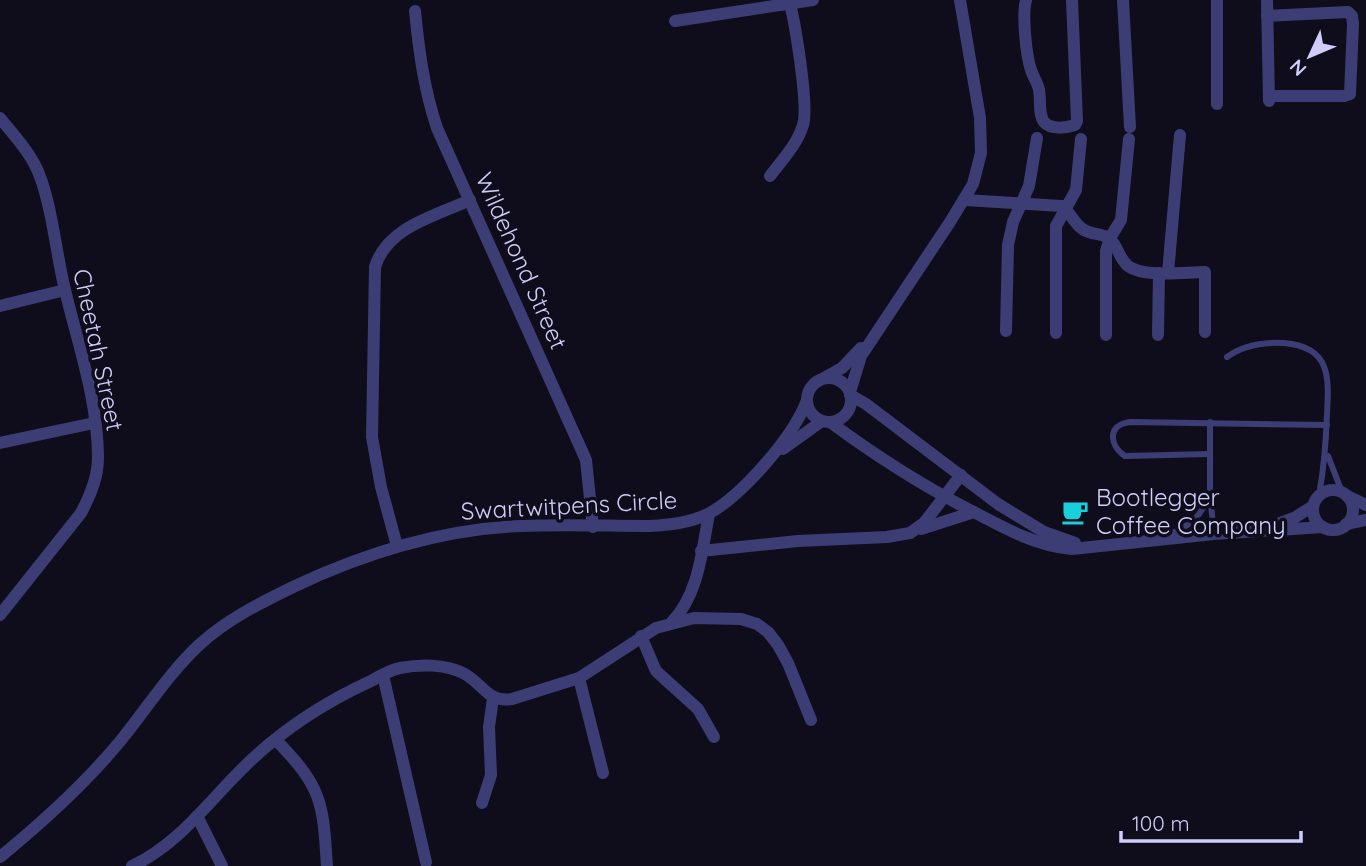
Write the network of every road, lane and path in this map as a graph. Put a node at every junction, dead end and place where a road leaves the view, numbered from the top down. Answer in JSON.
{"nodes":[{"id":1,"x":813,"y":0,"type":"edge"},
{"id":2,"x":960,"y":0,"type":"edge"},
{"id":3,"x":1026,"y":0,"type":"edge"},
{"id":4,"x":1072,"y":0,"type":"edge"},
{"id":5,"x":1123,"y":0,"type":"edge"},
{"id":6,"x":1217,"y":0,"type":"edge"},
{"id":7,"x":1267,"y":0,"type":"edge"},
{"id":8,"x":790,"y":2,"type":"edge"},
{"id":9,"x":415,"y":11,"type":"dead end"},
{"id":10,"x":1267,"y":16,"type":"junction"},
{"id":11,"x":675,"y":21,"type":"dead end"},
{"id":12,"x":1217,"y":104,"type":"dead end"},
{"id":13,"x":0,"y":118,"type":"edge"},
{"id":14,"x":1180,"y":135,"type":"dead end"},
{"id":15,"x":1037,"y":138,"type":"dead end"},
{"id":16,"x":1082,"y":139,"type":"dead end"},
{"id":17,"x":770,"y":176,"type":"dead end"},
{"id":18,"x":470,"y":200,"type":"junction"},
{"id":19,"x":965,"y":200,"type":"junction"},
{"id":20,"x":1022,"y":203,"type":"junction"},
{"id":21,"x":1065,"y":208,"type":"junction"},
{"id":22,"x":1110,"y":238,"type":"junction"},
{"id":23,"x":1163,"y":273,"type":"junction"},
{"id":24,"x":65,"y":290,"type":"junction"},
{"id":25,"x":0,"y":306,"type":"edge"},
{"id":26,"x":879,"y":327,"type":"junction"},
{"id":27,"x":1006,"y":331,"type":"dead end"},
{"id":28,"x":1205,"y":332,"type":"dead end"},
{"id":29,"x":1056,"y":333,"type":"dead end"},
{"id":30,"x":1106,"y":335,"type":"dead end"},
{"id":31,"x":1158,"y":335,"type":"dead end"},
{"id":32,"x":1227,"y":357,"type":"dead end"},
{"id":33,"x":822,"y":379,"type":"junction"},
{"id":34,"x":850,"y":393,"type":"junction"},
{"id":35,"x":807,"y":400,"type":"junction"},
{"id":36,"x":826,"y":421,"type":"junction"},
{"id":37,"x":1210,"y":422,"type":"junction"},
{"id":38,"x":94,"y":423,"type":"junction"},
{"id":39,"x":1327,"y":425,"type":"junction"},
{"id":40,"x":0,"y":443,"type":"edge"},
{"id":41,"x":1326,"y":451,"type":"junction"},
{"id":42,"x":1210,"y":454,"type":"junction"},
{"id":43,"x":774,"y":455,"type":"junction"},
{"id":44,"x":961,"y":475,"type":"junction"},
{"id":45,"x":1344,"y":494,"type":"junction"},
{"id":46,"x":1210,"y":495,"type":"junction"},
{"id":47,"x":945,"y":497,"type":"junction"},
{"id":48,"x":1316,"y":501,"type":"junction"},
{"id":49,"x":1366,"y":505,"type":"edge"},
{"id":50,"x":974,"y":512,"type":"junction"},
{"id":51,"x":709,"y":513,"type":"junction"},
{"id":52,"x":1366,"y":520,"type":"edge"},
{"id":53,"x":1346,"y":524,"type":"junction"},
{"id":54,"x":593,"y":527,"type":"junction"},
{"id":55,"x":1323,"y":527,"type":"junction"},
{"id":56,"x":1258,"y":530,"type":"junction"},
{"id":57,"x":911,"y":533,"type":"junction"},
{"id":58,"x":1214,"y":534,"type":"junction"},
{"id":59,"x":1155,"y":540,"type":"junction"},
{"id":60,"x":397,"y":546,"type":"junction"},
{"id":61,"x":1089,"y":547,"type":"junction"},
{"id":62,"x":701,"y":551,"type":"junction"},
{"id":63,"x":0,"y":615,"type":"edge"},
{"id":64,"x":672,"y":622,"type":"junction"},
{"id":65,"x":641,"y":636,"type":"junction"},
{"id":66,"x":383,"y":675,"type":"junction"},
{"id":67,"x":579,"y":678,"type":"junction"},
{"id":68,"x":493,"y":698,"type":"junction"},
{"id":69,"x":811,"y":720,"type":"dead end"},
{"id":70,"x":714,"y":737,"type":"dead end"},
{"id":71,"x":276,"y":740,"type":"junction"},
{"id":72,"x":603,"y":772,"type":"dead end"},
{"id":73,"x":482,"y":803,"type":"dead end"},
{"id":74,"x":197,"y":816,"type":"junction"},
{"id":75,"x":3,"y":859,"type":"edge"},
{"id":76,"x":426,"y":862,"type":"dead end"},
{"id":77,"x":138,"y":865,"type":"edge"},
{"id":78,"x":222,"y":866,"type":"edge"},
{"id":79,"x":327,"y":866,"type":"edge"}],
"edges":[{"from":1,"to":8,"type":"street"},
{"from":2,"to":19,"type":"street"},
{"from":3,"to":4,"type":"street"},
{"from":5,"to":22,"type":"street"},
{"from":6,"to":12,"type":"street"},
{"from":7,"to":10,"type":"street"},
{"from":8,"to":11,"type":"street"},
{"from":8,"to":17,"type":"street"},
{"from":9,"to":18,"type":"street","name":"Wildehond Street"},
{"from":10,"to":10,"type":"street"},
{"from":13,"to":24,"type":"street","name":"Cheetah Street"},
{"from":14,"to":23,"type":"street"},
{"from":15,"to":20,"type":"street"},
{"from":16,"to":21,"type":"street"},
{"from":18,"to":54,"type":"street","name":"Wildehond Street"},
{"from":18,"to":60,"type":"street"},
{"from":19,"to":20,"type":"street"},
{"from":19,"to":26,"type":"street"},
{"from":20,"to":21,"type":"street"},
{"from":20,"to":27,"type":"street"},
{"from":21,"to":22,"type":"street"},
{"from":21,"to":29,"type":"street"},
{"from":22,"to":23,"type":"street"},
{"from":22,"to":30,"type":"street"},
{"from":23,"to":28,"type":"street"},
{"from":23,"to":31,"type":"street"},
{"from":24,"to":25,"type":"street"},
{"from":24,"to":38,"type":"street","name":"Cheetah Street"},
{"from":26,"to":33,"type":"street"},
{"from":26,"to":34,"type":"street"},
{"from":32,"to":39,"type":"lane"},
{"from":33,"to":34,"type":"street"},
{"from":33,"to":35,"type":"street"},
{"from":34,"to":36,"type":"street"},
{"from":34,"to":44,"type":"street"},
{"from":35,"to":36,"type":"street"},
{"from":35,"to":43,"type":"street","name":"Swartwitpens Circle"},
{"from":36,"to":43,"type":"street","name":"Swartwitpens Circle"},
{"from":36,"to":47,"type":"street"},
{"from":37,"to":39,"type":"lane"},
{"from":37,"to":42,"type":"lane"},
{"from":37,"to":42,"type":"lane"},
{"from":38,"to":40,"type":"street"},
{"from":38,"to":63,"type":"street","name":"Cheetah Street"},
{"from":39,"to":41,"type":"lane"},
{"from":41,"to":45,"type":"lane"},
{"from":41,"to":48,"type":"lane"},
{"from":42,"to":46,"type":"lane"},
{"from":43,"to":51,"type":"street","name":"Swartwitpens Circle"},
{"from":44,"to":47,"type":"street"},
{"from":44,"to":61,"type":"street"},
{"from":45,"to":48,"type":"street"},
{"from":45,"to":49,"type":"street"},
{"from":45,"to":53,"type":"street"},
{"from":46,"to":58,"type":"lane"},
{"from":46,"to":59,"type":"lane"},
{"from":47,"to":50,"type":"street"},
{"from":47,"to":57,"type":"street"},
{"from":48,"to":55,"type":"street"},
{"from":48,"to":56,"type":"street"},
{"from":50,"to":57,"type":"street"},
{"from":50,"to":61,"type":"street"},
{"from":51,"to":54,"type":"street","name":"Swartwitpens Circle"},
{"from":51,"to":62,"type":"street"},
{"from":52,"to":53,"type":"street"},
{"from":53,"to":55,"type":"street"},
{"from":54,"to":60,"type":"street","name":"Swartwitpens Circle"},
{"from":55,"to":56,"type":"street"},
{"from":56,"to":58,"type":"street"},
{"from":57,"to":62,"type":"street"},
{"from":58,"to":59,"type":"street"},
{"from":59,"to":61,"type":"street"},
{"from":60,"to":75,"type":"street","name":"Swartwitpens Circle"},
{"from":62,"to":64,"type":"street"},
{"from":64,"to":65,"type":"street"},
{"from":64,"to":69,"type":"street"},
{"from":65,"to":67,"type":"street"},
{"from":65,"to":70,"type":"street"},
{"from":66,"to":68,"type":"street"},
{"from":66,"to":71,"type":"street"},
{"from":66,"to":76,"type":"street"},
{"from":67,"to":68,"type":"street"},
{"from":67,"to":72,"type":"street"},
{"from":68,"to":73,"type":"street"},
{"from":71,"to":74,"type":"street"},
{"from":71,"to":79,"type":"street"},
{"from":74,"to":77,"type":"street"},
{"from":74,"to":78,"type":"street"}]}
